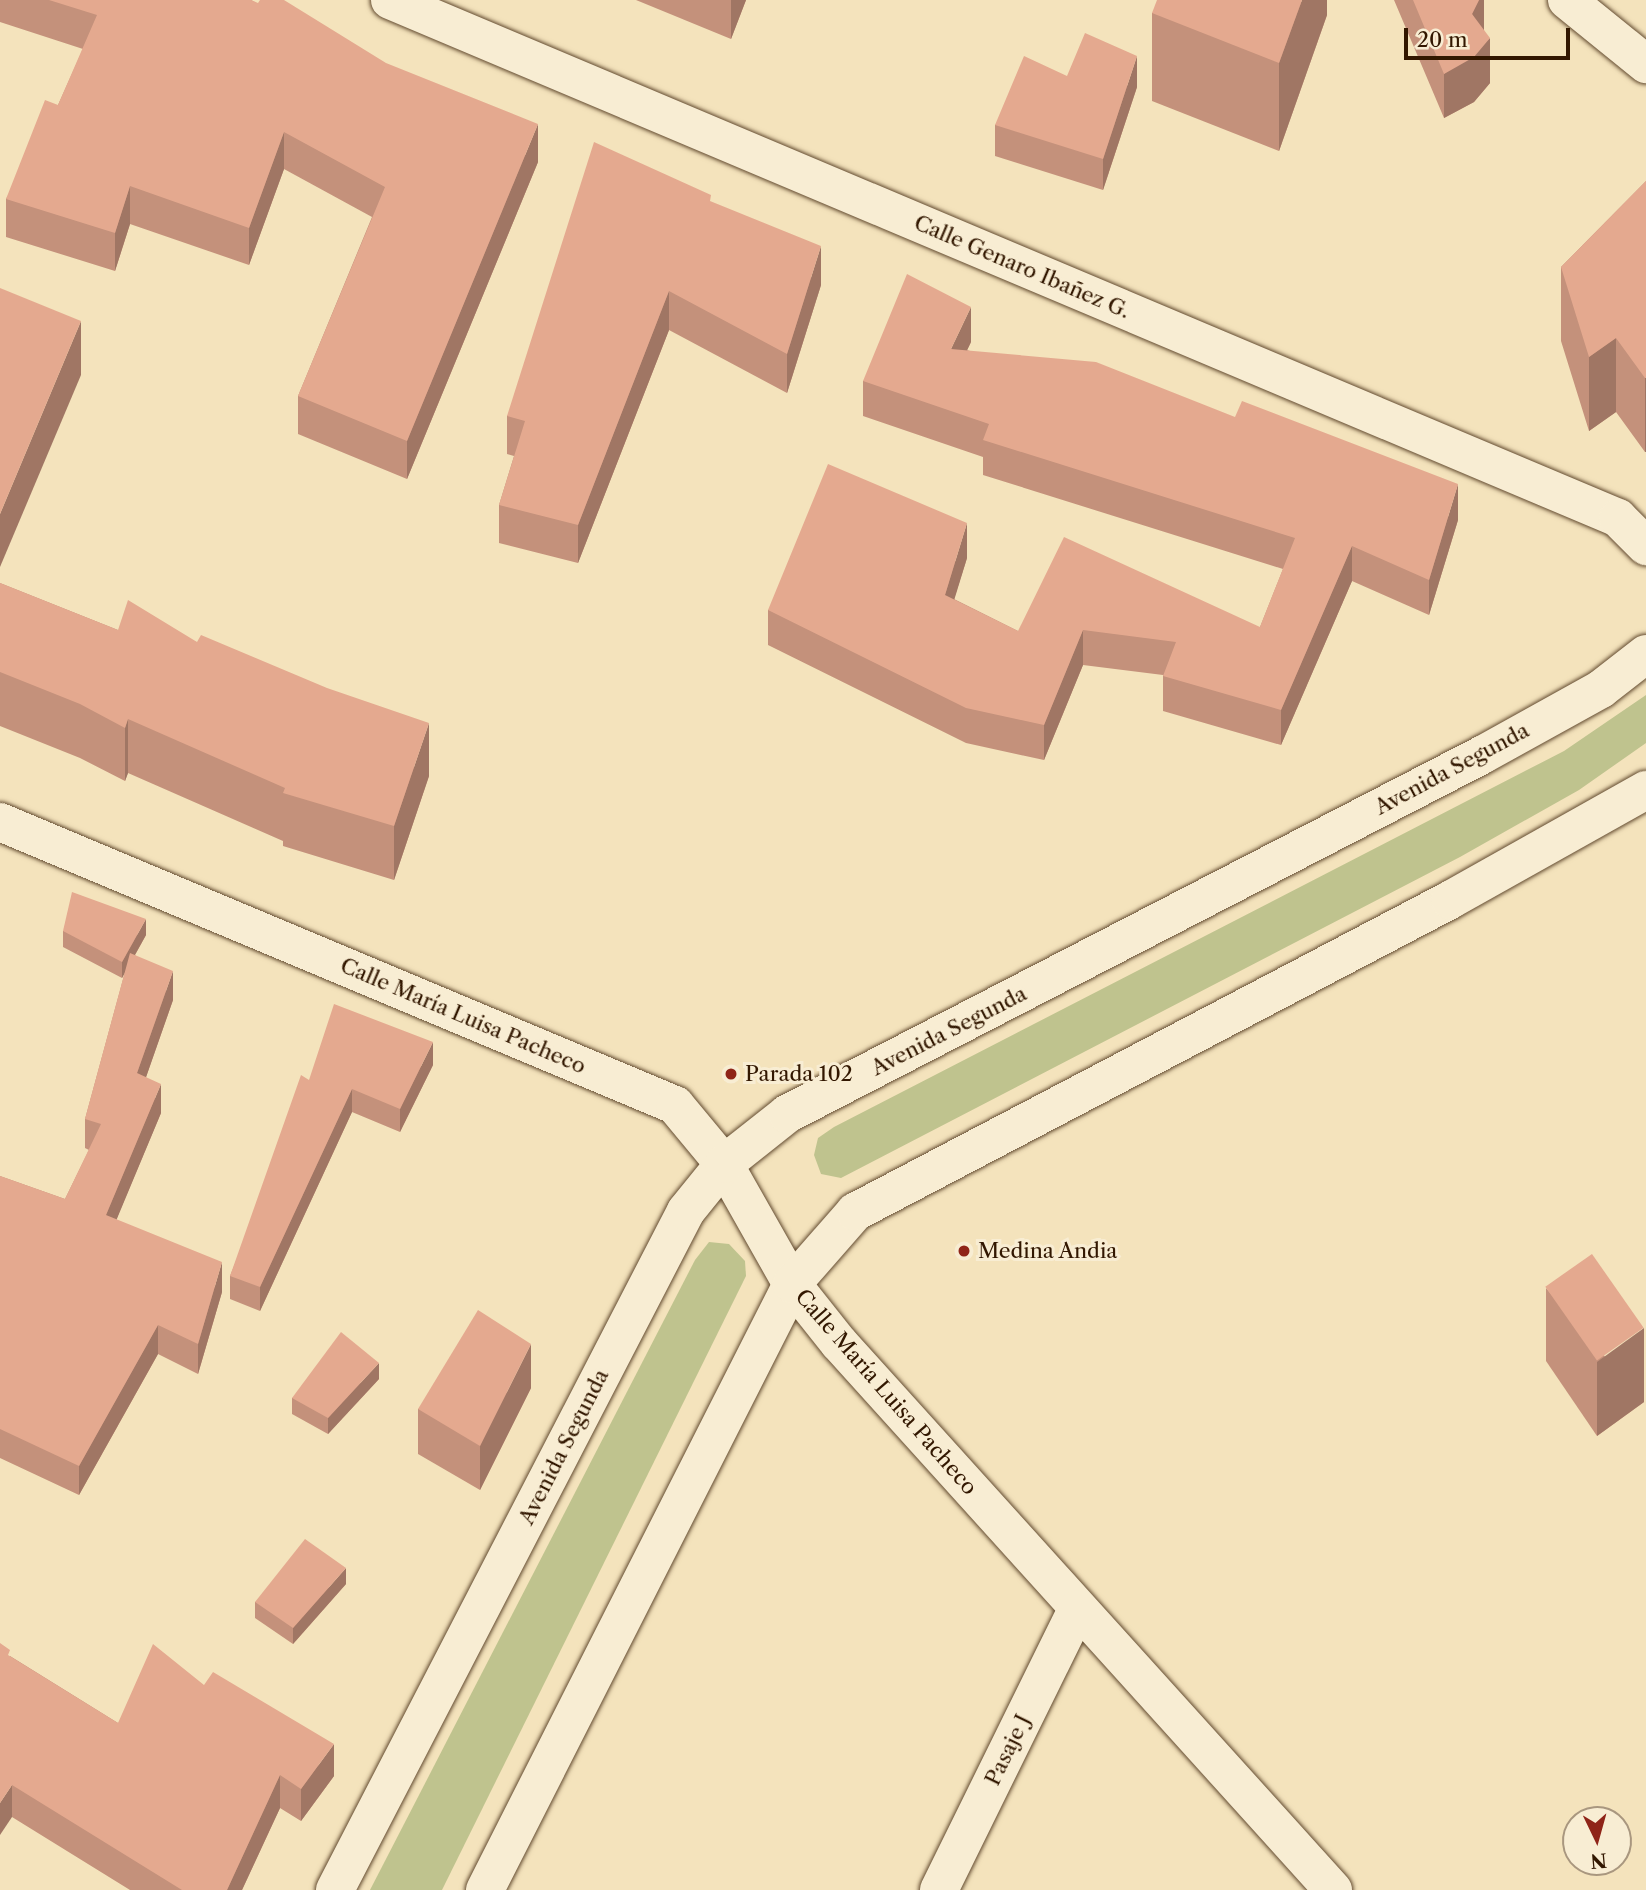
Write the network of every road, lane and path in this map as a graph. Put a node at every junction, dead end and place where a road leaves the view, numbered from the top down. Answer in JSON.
{"nodes":[{"id":1,"x":390,"y":0,"type":"edge"},
{"id":2,"x":1567,"y":0,"type":"edge"},
{"id":3,"x":1646,"y":64,"type":"edge"},
{"id":4,"x":1646,"y":546,"type":"edge"},
{"id":5,"x":1646,"y":654,"type":"edge"},
{"id":6,"x":1646,"y":790,"type":"edge"},
{"id":7,"x":0,"y":822,"type":"edge"},
{"id":8,"x":724,"y":1164,"type":"junction"},
{"id":9,"x":792,"y":1283,"type":"junction"},
{"id":10,"x":1077,"y":1609,"type":"junction"},
{"id":11,"x":335,"y":1890,"type":"edge"},
{"id":12,"x":485,"y":1890,"type":"edge"},
{"id":13,"x":939,"y":1890,"type":"edge"},
{"id":14,"x":1333,"y":1890,"type":"edge"}],
"edges":[{"from":1,"to":4,"type":"street","name":"Calle Genaro Ibañez G."},
{"from":2,"to":3,"type":"street"},
{"from":5,"to":8,"type":"street","name":"Avenida Segunda"},
{"from":6,"to":9,"type":"street"},
{"from":7,"to":8,"type":"street","name":"Calle María Luisa Pacheco"},
{"from":8,"to":9,"type":"street","name":"Calle María Luisa Pacheco"},
{"from":8,"to":11,"type":"street","name":"Avenida Segunda"},
{"from":9,"to":10,"type":"street","name":"Calle María Luisa Pacheco"},
{"from":9,"to":12,"type":"street"},
{"from":10,"to":13,"type":"street","name":"Pasaje J"},
{"from":10,"to":14,"type":"street","name":"Calle María Luisa Pacheco"}]}
